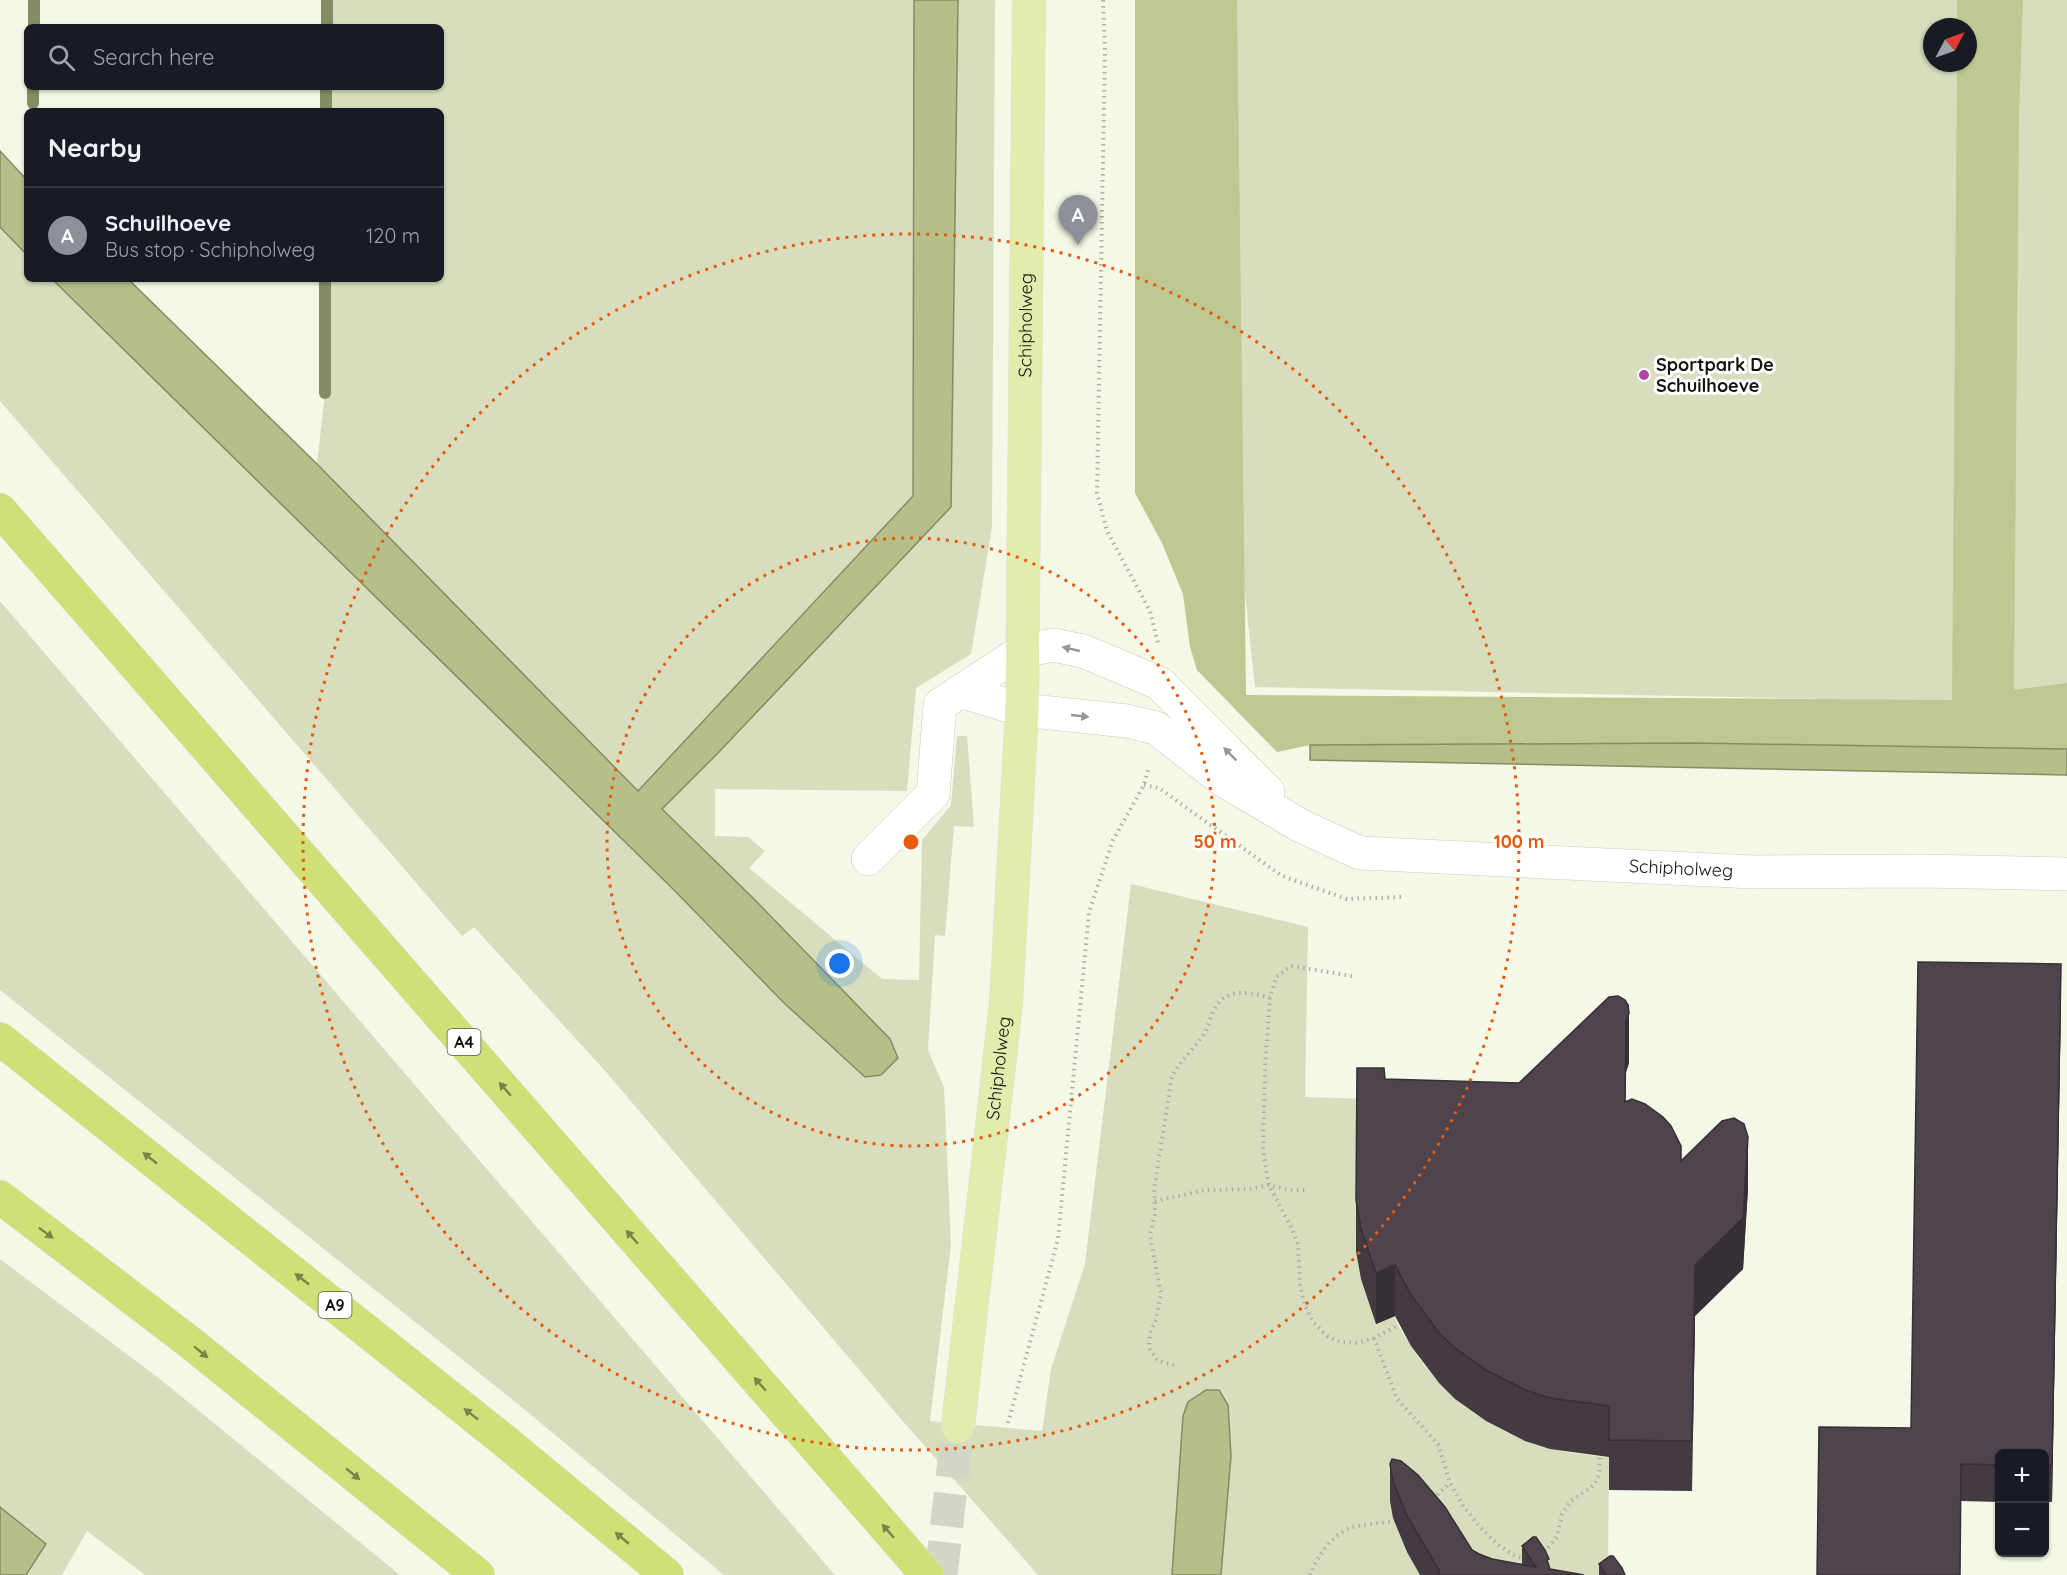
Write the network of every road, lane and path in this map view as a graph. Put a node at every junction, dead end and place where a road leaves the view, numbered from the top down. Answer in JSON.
{"nodes":[{"id":1,"x":1029,"y":0,"type":"edge"},
{"id":2,"x":0,"y":510,"type":"edge"},
{"id":3,"x":1023,"y":651,"type":"junction"},
{"id":4,"x":960,"y":691,"type":"junction"},
{"id":5,"x":1022,"y":710,"type":"junction"},
{"id":6,"x":1301,"y":826,"type":"junction"},
{"id":7,"x":868,"y":859,"type":"dead end"},
{"id":8,"x":2067,"y":874,"type":"edge"},
{"id":9,"x":1352,"y":976,"type":"dead end"},
{"id":10,"x":1270,"y":998,"type":"junction"},
{"id":11,"x":0,"y":1040,"type":"edge"},
{"id":12,"x":1269,"y":1185,"type":"junction"},
{"id":13,"x":1306,"y":1190,"type":"dead end"},
{"id":14,"x":0,"y":1197,"type":"edge"},
{"id":15,"x":1155,"y":1201,"type":"junction"},
{"id":16,"x":1399,"y":1325,"type":"edge"},
{"id":17,"x":1374,"y":1338,"type":"junction"},
{"id":18,"x":1173,"y":1365,"type":"dead end"},
{"id":19,"x":958,"y":1426,"type":"tunnel mouth"},
{"id":20,"x":1600,"y":1456,"type":"edge"},
{"id":21,"x":1450,"y":1483,"type":"junction"},
{"id":22,"x":1426,"y":1504,"type":"edge"},
{"id":23,"x":1402,"y":1519,"type":"edge"},
{"id":24,"x":1536,"y":1556,"type":"edge"},
{"id":25,"x":1530,"y":1560,"type":"edge"},
{"id":26,"x":478,"y":1575,"type":"edge"},
{"id":27,"x":667,"y":1575,"type":"edge"},
{"id":28,"x":927,"y":1575,"type":"edge"},
{"id":29,"x":1310,"y":1575,"type":"edge"}],
"edges":[{"from":1,"to":3,"type":"main road","name":"Schipholweg"},
{"from":28,"to":2,"type":"highway","number":"A4","one_way":true},
{"from":3,"to":4,"type":"street"},
{"from":3,"to":5,"type":"main road","name":"Schipholweg"},
{"from":6,"to":3,"type":"street","name":"Schipholweg","one_way":true},
{"from":4,"to":5,"type":"street"},
{"from":4,"to":7,"type":"street"},
{"from":5,"to":6,"type":"street","name":"Schipholweg","one_way":true},
{"from":5,"to":19,"type":"main road","name":"Schipholweg"},
{"from":6,"to":8,"type":"street","name":"Schipholweg"},
{"from":9,"to":10,"type":"path"},
{"from":10,"to":12,"type":"path"},
{"from":10,"to":15,"type":"path"},
{"from":27,"to":11,"type":"highway","number":"A9","one_way":true},
{"from":12,"to":13,"type":"path"},
{"from":12,"to":15,"type":"path"},
{"from":12,"to":17,"type":"path"},
{"from":14,"to":26,"type":"highway","one_way":true},
{"from":15,"to":18,"type":"path"},
{"from":16,"to":17,"type":"path"},
{"from":17,"to":21,"type":"path"},
{"from":20,"to":24,"type":"path"},
{"from":21,"to":22,"type":"path"},
{"from":21,"to":25,"type":"path"},
{"from":23,"to":29,"type":"path"}]}
